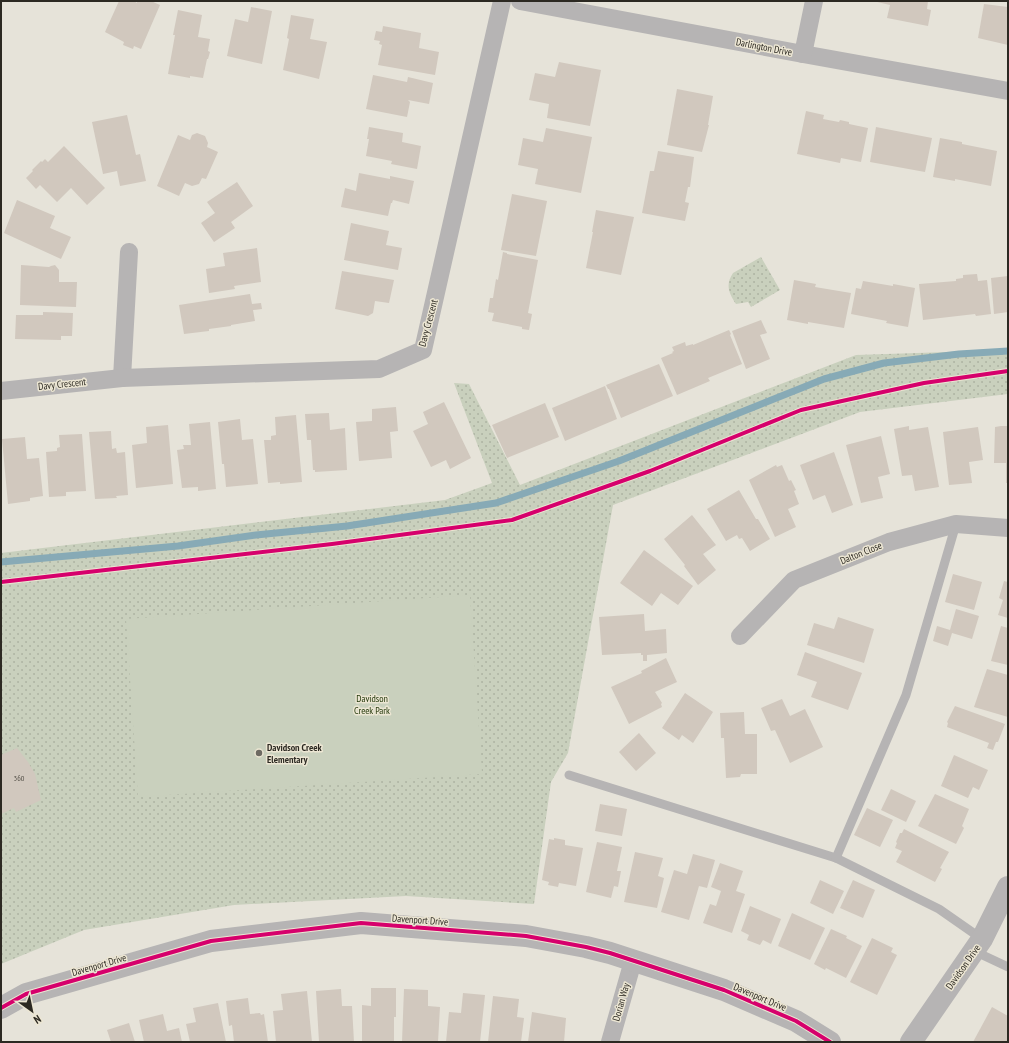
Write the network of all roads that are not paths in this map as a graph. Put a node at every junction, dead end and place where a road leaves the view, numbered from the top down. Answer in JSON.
{"nodes":[{"id":1,"x":502,"y":1,"type":"edge"},
{"id":2,"x":520,"y":1,"type":"edge"},
{"id":3,"x":814,"y":1,"type":"edge"},
{"id":4,"x":803,"y":54,"type":"junction"},
{"id":5,"x":1008,"y":91,"type":"edge"},
{"id":6,"x":129,"y":252,"type":"dead end"},
{"id":7,"x":122,"y":378,"type":"junction"},
{"id":8,"x":1,"y":391,"type":"edge"},
{"id":9,"x":956,"y":524,"type":"junction"},
{"id":10,"x":1008,"y":528,"type":"edge"},
{"id":11,"x":740,"y":636,"type":"dead end"},
{"id":12,"x":568,"y":775,"type":"dead end"},
{"id":13,"x":836,"y":858,"type":"junction"},
{"id":14,"x":1008,"y":887,"type":"edge"},
{"id":15,"x":978,"y":945,"type":"junction"},
{"id":16,"x":633,"y":961,"type":"junction"},
{"id":17,"x":1008,"y":967,"type":"edge"},
{"id":18,"x":1,"y":1008,"type":"edge"},
{"id":19,"x":610,"y":1042,"type":"edge"},
{"id":20,"x":830,"y":1042,"type":"edge"},
{"id":21,"x":910,"y":1042,"type":"edge"}],
"edges":[{"from":1,"to":7,"type":"street","name":"Davy Crescent"},
{"from":2,"to":4,"type":"street","name":"Darlington Drive"},
{"from":3,"to":4,"type":"street"},
{"from":4,"to":5,"type":"street","name":"Darlington Drive"},
{"from":6,"to":7,"type":"street"},
{"from":7,"to":8,"type":"street","name":"Davy Crescent"},
{"from":9,"to":10,"type":"street","name":"Dalton Close"},
{"from":9,"to":11,"type":"street","name":"Dalton Close"},
{"from":9,"to":13,"type":"lane"},
{"from":12,"to":13,"type":"lane"},
{"from":13,"to":15,"type":"lane"},
{"from":14,"to":15,"type":"street","name":"Davidson Drive"},
{"from":15,"to":17,"type":"lane"},
{"from":15,"to":21,"type":"street","name":"Davidson Drive"},
{"from":16,"to":18,"type":"street","name":"Davenport Drive"},
{"from":16,"to":19,"type":"street","name":"Dorian Way"},
{"from":16,"to":20,"type":"street","name":"Davenport Drive"}]}
